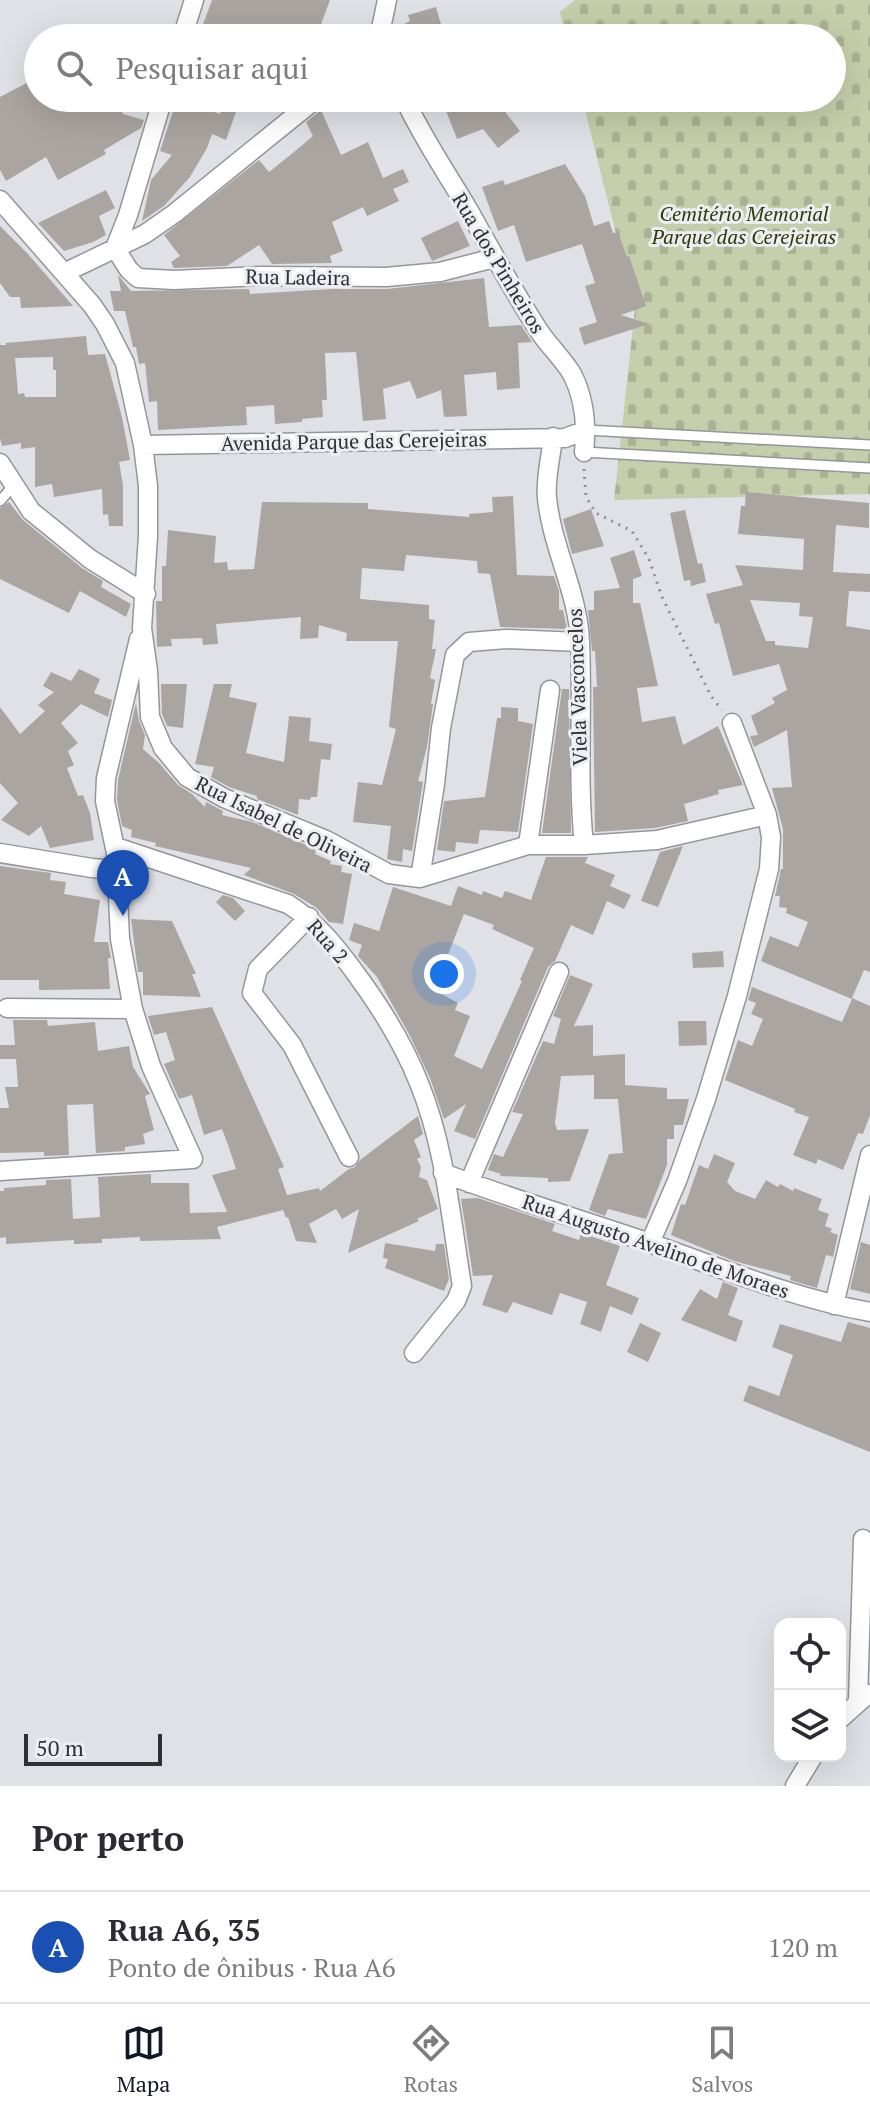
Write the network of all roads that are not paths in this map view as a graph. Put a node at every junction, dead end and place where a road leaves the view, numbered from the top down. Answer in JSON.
{"nodes":[{"id":1,"x":194,"y":0,"type":"edge"},
{"id":2,"x":387,"y":0,"type":"edge"},
{"id":3,"x":186,"y":24,"type":"edge"},
{"id":4,"x":382,"y":24,"type":"edge"},
{"id":5,"x":159,"y":112,"type":"edge"},
{"id":6,"x":302,"y":112,"type":"edge"},
{"id":7,"x":410,"y":112,"type":"edge"},
{"id":8,"x":0,"y":200,"type":"edge"},
{"id":9,"x":115,"y":248,"type":"junction"},
{"id":10,"x":494,"y":258,"type":"junction"},
{"id":11,"x":64,"y":273,"type":"junction"},
{"id":12,"x":586,"y":430,"type":"junction"},
{"id":13,"x":559,"y":438,"type":"junction"},
{"id":14,"x":143,"y":445,"type":"junction"},
{"id":15,"x":870,"y":445,"type":"edge"},
{"id":16,"x":584,"y":452,"type":"junction"},
{"id":17,"x":0,"y":463,"type":"edge"},
{"id":18,"x":870,"y":468,"type":"edge"},
{"id":19,"x":13,"y":486,"type":"junction"},
{"id":20,"x":0,"y":501,"type":"edge"},
{"id":21,"x":146,"y":594,"type":"junction"},
{"id":22,"x":142,"y":628,"type":"junction"},
{"id":23,"x":580,"y":642,"type":"junction"},
{"id":24,"x":550,"y":690,"type":"dead end"},
{"id":25,"x":732,"y":723,"type":"road end"},
{"id":26,"x":767,"y":815,"type":"junction"},
{"id":27,"x":0,"y":841,"type":"edge"},
{"id":28,"x":528,"y":845,"type":"junction"},
{"id":29,"x":584,"y":845,"type":"junction"},
{"id":30,"x":116,"y":847,"type":"junction"},
{"id":31,"x":8,"y":854,"type":"edge"},
{"id":32,"x":117,"y":870,"type":"junction"},
{"id":33,"x":420,"y":878,"type":"junction"},
{"id":34,"x":309,"y":917,"type":"junction"},
{"id":35,"x":559,"y":972,"type":"dead end"},
{"id":36,"x":7,"y":1008,"type":"dead end"},
{"id":37,"x":133,"y":1009,"type":"junction"},
{"id":38,"x":870,"y":1155,"type":"edge"},
{"id":39,"x":349,"y":1157,"type":"dead end"},
{"id":40,"x":0,"y":1171,"type":"edge"},
{"id":41,"x":443,"y":1173,"type":"junction"},
{"id":42,"x":469,"y":1183,"type":"junction"},
{"id":43,"x":650,"y":1243,"type":"junction"},
{"id":44,"x":834,"y":1305,"type":"junction"},
{"id":45,"x":870,"y":1312,"type":"edge"},
{"id":46,"x":414,"y":1353,"type":"dead end"},
{"id":47,"x":863,"y":1539,"type":"dead end"},
{"id":48,"x":864,"y":1696,"type":"edge"},
{"id":49,"x":846,"y":1713,"type":"edge"},
{"id":50,"x":809,"y":1762,"type":"edge"},
{"id":51,"x":795,"y":1786,"type":"edge"}],
"edges":[{"from":1,"to":3,"type":"street"},
{"from":2,"to":4,"type":"street"},
{"from":5,"to":9,"type":"street"},
{"from":6,"to":9,"type":"street"},
{"from":7,"to":10,"type":"street","name":"Rua dos Pinheiros"},
{"from":8,"to":11,"type":"street","name":"Rua Isabel de Oliveira"},
{"from":9,"to":10,"type":"street","name":"Rua Ladeira"},
{"from":9,"to":11,"type":"street"},
{"from":10,"to":12,"type":"street","name":"Rua dos Pinheiros"},
{"from":11,"to":14,"type":"street","name":"Rua Isabel de Oliveira"},
{"from":12,"to":13,"type":"street","name":"Avenida Parque das Cerejeiras"},
{"from":12,"to":15,"type":"lane"},
{"from":12,"to":16,"type":"street","name":"Rua dos Pinheiros"},
{"from":13,"to":14,"type":"street","name":"Avenida Parque das Cerejeiras"},
{"from":13,"to":16,"type":"street"},
{"from":13,"to":23,"type":"street","name":"Viela Vasconcelos"},
{"from":14,"to":21,"type":"street","name":"Rua Isabel de Oliveira"},
{"from":16,"to":18,"type":"lane"},
{"from":17,"to":19,"type":"street"},
{"from":19,"to":20,"type":"lane"},
{"from":19,"to":21,"type":"street"},
{"from":21,"to":22,"type":"street","name":"Rua Isabel de Oliveira"},
{"from":22,"to":30,"type":"street"},
{"from":22,"to":33,"type":"street","name":"Rua Isabel de Oliveira"},
{"from":23,"to":29,"type":"street","name":"Viela Vasconcelos"},
{"from":23,"to":33,"type":"street"},
{"from":24,"to":28,"type":"street"},
{"from":25,"to":26,"type":"street"},
{"from":26,"to":29,"type":"street","name":"Rua Isabel de Oliveira"},
{"from":26,"to":43,"type":"street"},
{"from":27,"to":31,"type":"street"},
{"from":28,"to":29,"type":"street","name":"Rua Isabel de Oliveira"},
{"from":28,"to":33,"type":"street","name":"Rua Isabel de Oliveira"},
{"from":30,"to":32,"type":"street"},
{"from":30,"to":34,"type":"street","name":"Rua 2"},
{"from":31,"to":32,"type":"street"},
{"from":32,"to":37,"type":"street"},
{"from":34,"to":39,"type":"street"},
{"from":34,"to":41,"type":"street","name":"Rua 2"},
{"from":35,"to":42,"type":"street"},
{"from":36,"to":37,"type":"street"},
{"from":37,"to":40,"type":"street"},
{"from":38,"to":44,"type":"street"},
{"from":41,"to":42,"type":"street","name":"Rua Augusto Avelino de Moraes"},
{"from":41,"to":46,"type":"street","name":"Rua 2"},
{"from":42,"to":43,"type":"street","name":"Rua Augusto Avelino de Moraes"},
{"from":43,"to":44,"type":"street","name":"Rua Augusto Avelino de Moraes"},
{"from":44,"to":45,"type":"street","name":"Rua Augusto Avelino de Moraes"},
{"from":47,"to":48,"type":"street"},
{"from":48,"to":49,"type":"street"},
{"from":50,"to":51,"type":"street"}]}
